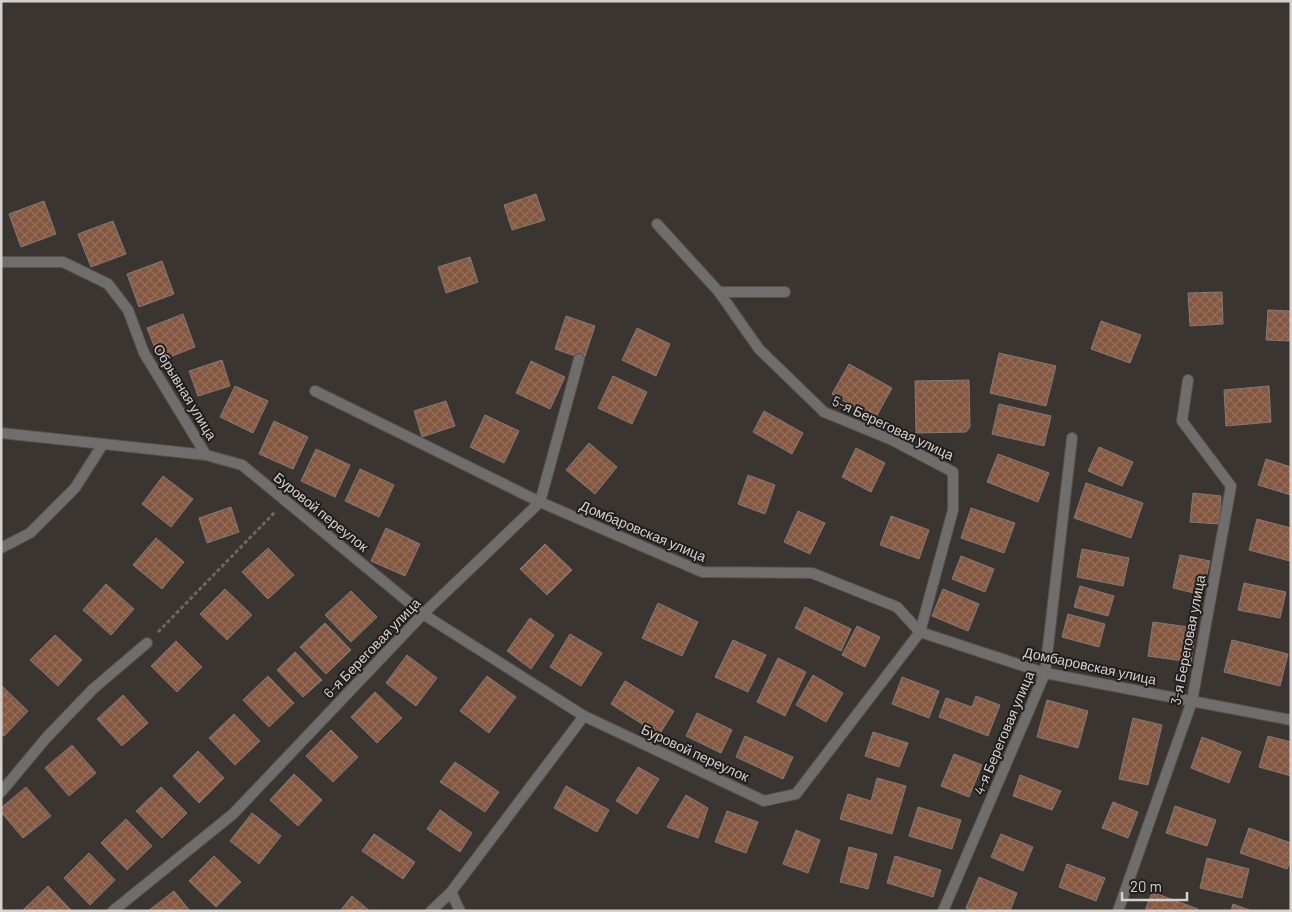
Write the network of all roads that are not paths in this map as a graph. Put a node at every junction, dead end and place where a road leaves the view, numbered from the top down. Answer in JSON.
{"nodes":[{"id":1,"x":657,"y":224,"type":"dead end"},
{"id":2,"x":1,"y":262,"type":"edge"},
{"id":3,"x":720,"y":292,"type":"junction"},
{"id":4,"x":785,"y":292,"type":"dead end"},
{"id":5,"x":579,"y":359,"type":"dead end"},
{"id":6,"x":1188,"y":380,"type":"dead end"},
{"id":7,"x":315,"y":391,"type":"dead end"},
{"id":8,"x":1,"y":433,"type":"edge"},
{"id":9,"x":1072,"y":438,"type":"dead end"},
{"id":10,"x":103,"y":444,"type":"junction"},
{"id":11,"x":206,"y":455,"type":"junction"},
{"id":12,"x":540,"y":502,"type":"junction"},
{"id":13,"x":1,"y":548,"type":"edge"},
{"id":14,"x":423,"y":614,"type":"junction"},
{"id":15,"x":920,"y":632,"type":"junction"},
{"id":16,"x":147,"y":643,"type":"road end"},
{"id":17,"x":1045,"y":673,"type":"junction"},
{"id":18,"x":1192,"y":701,"type":"junction"},
{"id":19,"x":584,"y":716,"type":"junction"},
{"id":20,"x":1291,"y":720,"type":"edge"},
{"id":21,"x":1,"y":792,"type":"edge"},
{"id":22,"x":796,"y":794,"type":"joint"},
{"id":23,"x":451,"y":892,"type":"junction"},
{"id":24,"x":113,"y":911,"type":"edge"},
{"id":25,"x":431,"y":911,"type":"edge"},
{"id":26,"x":460,"y":911,"type":"edge"},
{"id":27,"x":943,"y":911,"type":"edge"},
{"id":28,"x":1118,"y":911,"type":"edge"}],
"edges":[{"from":1,"to":3,"type":"street","name":"5-я Береговая улица"},
{"from":2,"to":11,"type":"street","name":"Обрывная улица"},
{"from":3,"to":4,"type":"street"},
{"from":3,"to":15,"type":"street","name":"5-я Береговая улица"},
{"from":5,"to":12,"type":"street"},
{"from":6,"to":18,"type":"street","name":"3-я Береговая улица"},
{"from":7,"to":12,"type":"street","name":"Домбаровская улица"},
{"from":8,"to":10,"type":"street","name":"Буровой переулок"},
{"from":9,"to":17,"type":"street","name":"4-я Береговая улица"},
{"from":10,"to":11,"type":"street","name":"Буровой переулок"},
{"from":10,"to":13,"type":"street"},
{"from":11,"to":14,"type":"street","name":"Буровой переулок"},
{"from":12,"to":14,"type":"street","name":"6-я Береговая улица"},
{"from":12,"to":15,"type":"street","name":"Домбаровская улица"},
{"from":14,"to":19,"type":"street","name":"Буровой переулок"},
{"from":14,"to":24,"type":"street","name":"6-я Береговая улица"},
{"from":15,"to":17,"type":"street","name":"Домбаровская улица"},
{"from":15,"to":22,"type":"street","name":"5-я Береговая улица"},
{"from":16,"to":21,"type":"street"},
{"from":17,"to":18,"type":"street","name":"Домбаровская улица"},
{"from":17,"to":27,"type":"street","name":"4-я Береговая улица"},
{"from":18,"to":20,"type":"street","name":"Домбаровская улица"},
{"from":18,"to":28,"type":"street","name":"3-я Береговая улица"},
{"from":19,"to":22,"type":"street","name":"Буровой переулок"},
{"from":19,"to":23,"type":"street"},
{"from":23,"to":25,"type":"street"},
{"from":23,"to":26,"type":"street"}]}
